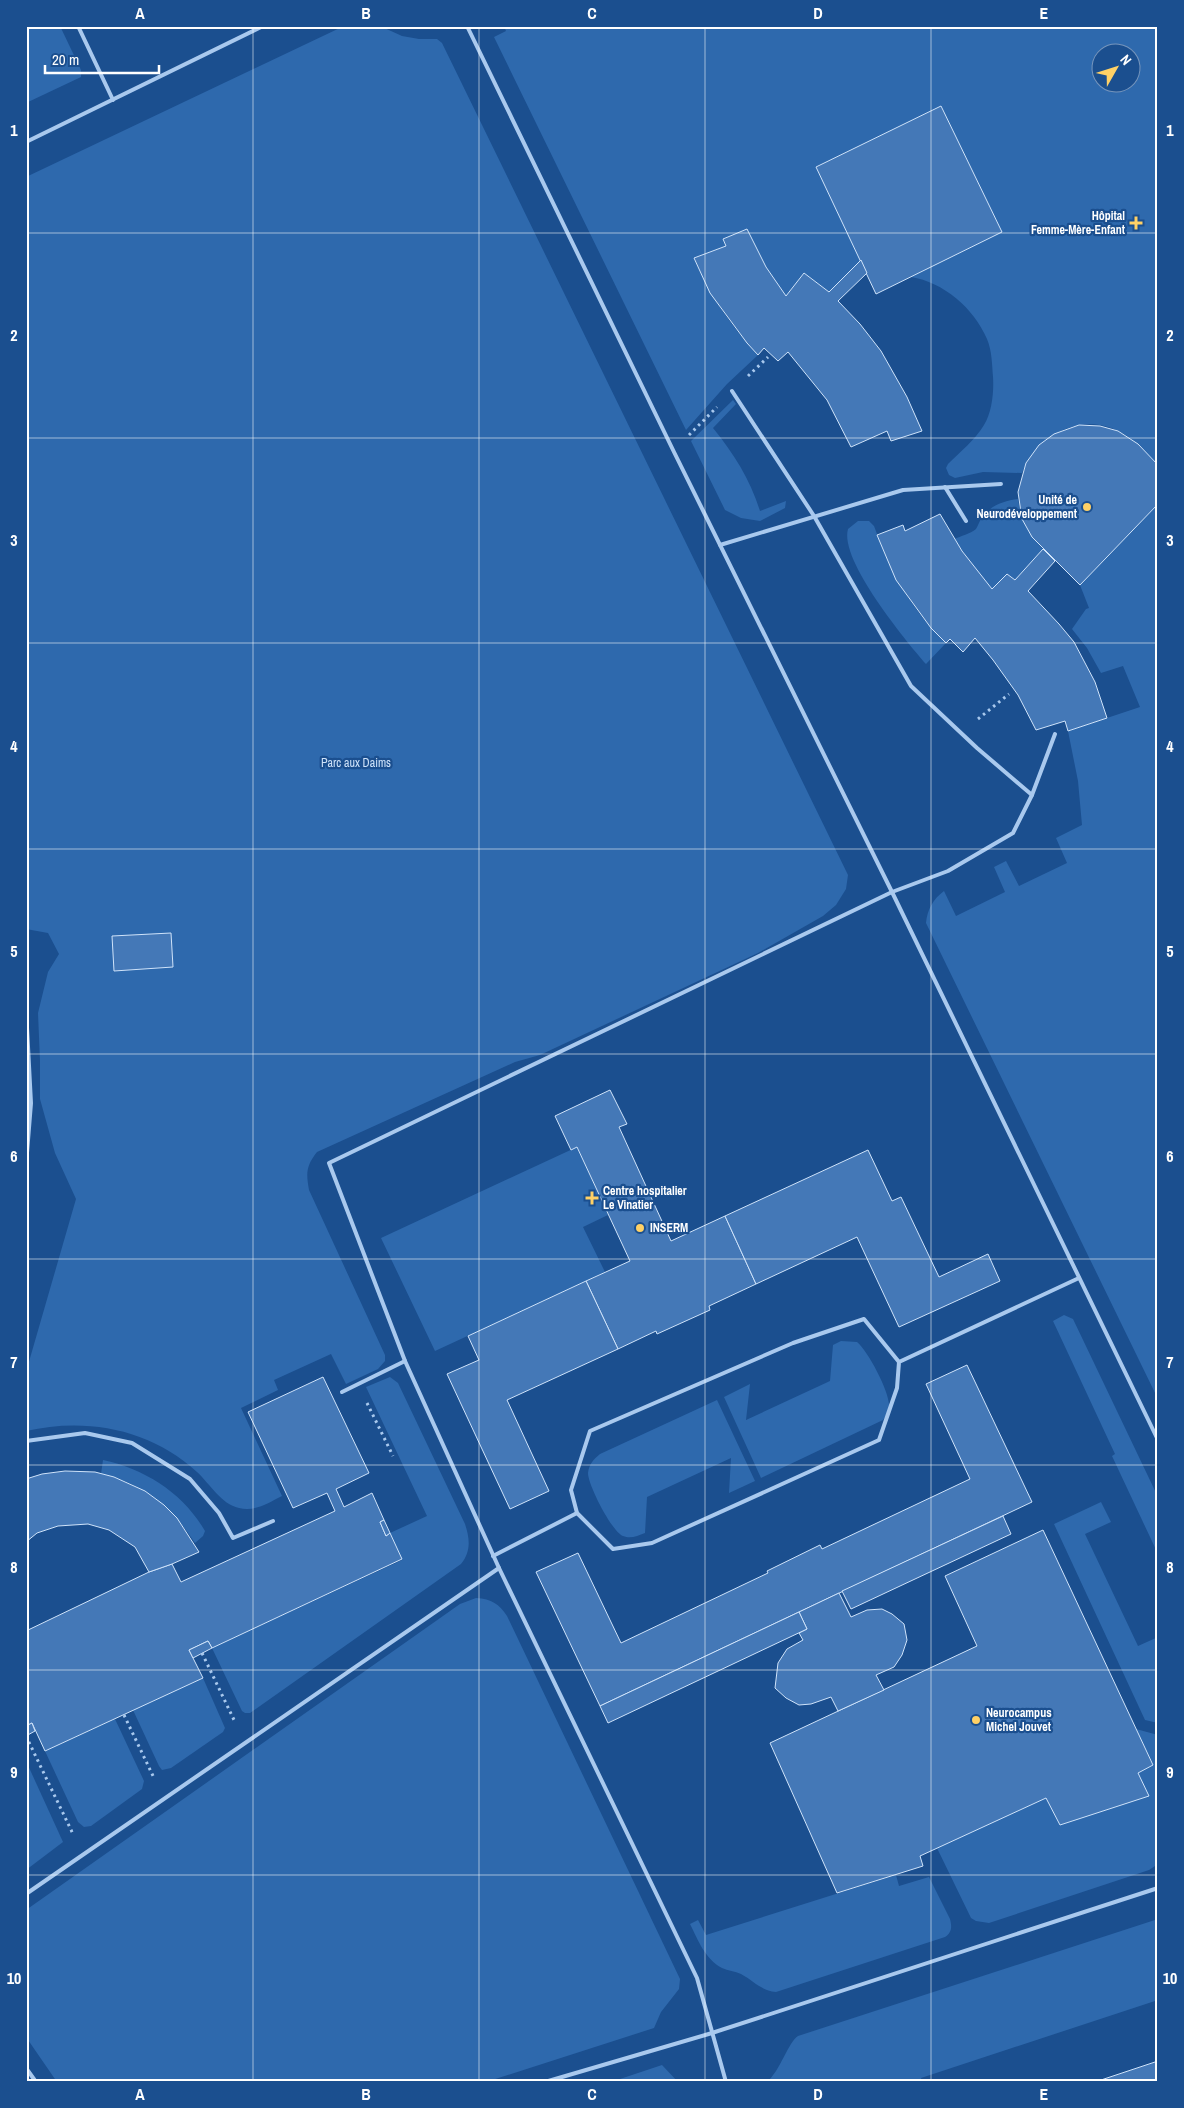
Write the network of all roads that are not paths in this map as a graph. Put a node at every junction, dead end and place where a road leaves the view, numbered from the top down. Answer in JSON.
{"nodes":[{"id":1,"x":78,"y":26,"type":"edge"},
{"id":2,"x":263,"y":26,"type":"edge"},
{"id":3,"x":467,"y":26,"type":"edge"},
{"id":4,"x":113,"y":100,"type":"junction"},
{"id":5,"x":26,"y":142,"type":"edge"},
{"id":6,"x":732,"y":391,"type":"dead end"},
{"id":7,"x":1001,"y":484,"type":"dead end"},
{"id":8,"x":945,"y":487,"type":"junction"},
{"id":9,"x":814,"y":516,"type":"junction"},
{"id":10,"x":966,"y":521,"type":"dead end"},
{"id":11,"x":720,"y":545,"type":"junction"},
{"id":12,"x":1056,"y":734,"type":"dead end"},
{"id":13,"x":1032,"y":795,"type":"junction"},
{"id":14,"x":892,"y":892,"type":"junction"},
{"id":15,"x":26,"y":1009,"type":"edge"},
{"id":16,"x":26,"y":1165,"type":"edge"},
{"id":17,"x":1079,"y":1278,"type":"junction"},
{"id":18,"x":405,"y":1362,"type":"junction"},
{"id":19,"x":899,"y":1362,"type":"junction"},
{"id":20,"x":342,"y":1392,"type":"dead end"},
{"id":21,"x":1158,"y":1440,"type":"edge"},
{"id":22,"x":26,"y":1441,"type":"edge"},
{"id":23,"x":576,"y":1513,"type":"junction"},
{"id":24,"x":273,"y":1521,"type":"dead end"},
{"id":25,"x":494,"y":1556,"type":"junction"},
{"id":26,"x":499,"y":1568,"type":"junction"},
{"id":27,"x":1158,"y":1888,"type":"edge"},
{"id":28,"x":26,"y":1894,"type":"edge"},
{"id":29,"x":712,"y":2033,"type":"junction"},
{"id":30,"x":26,"y":2068,"type":"edge"},
{"id":31,"x":36,"y":2082,"type":"edge"},
{"id":32,"x":545,"y":2082,"type":"edge"},
{"id":33,"x":726,"y":2082,"type":"edge"}],
"edges":[{"from":1,"to":4,"type":"lane"},
{"from":2,"to":4,"type":"lane"},
{"from":3,"to":11,"type":"lane"},
{"from":4,"to":5,"type":"lane"},
{"from":6,"to":9,"type":"lane"},
{"from":7,"to":8,"type":"lane"},
{"from":8,"to":9,"type":"lane"},
{"from":8,"to":10,"type":"lane"},
{"from":9,"to":11,"type":"lane"},
{"from":9,"to":13,"type":"lane"},
{"from":11,"to":14,"type":"lane"},
{"from":12,"to":13,"type":"lane"},
{"from":13,"to":14,"type":"lane"},
{"from":14,"to":17,"type":"lane"},
{"from":14,"to":18,"type":"lane"},
{"from":15,"to":16,"type":"lane"},
{"from":17,"to":19,"type":"lane"},
{"from":17,"to":21,"type":"lane"},
{"from":18,"to":20,"type":"lane"},
{"from":18,"to":25,"type":"lane"},
{"from":19,"to":23,"type":"lane"},
{"from":19,"to":23,"type":"lane"},
{"from":22,"to":24,"type":"lane"},
{"from":23,"to":25,"type":"lane"},
{"from":25,"to":26,"type":"lane"},
{"from":26,"to":28,"type":"lane"},
{"from":26,"to":29,"type":"lane"},
{"from":27,"to":29,"type":"lane"},
{"from":29,"to":32,"type":"lane"},
{"from":29,"to":33,"type":"lane"},
{"from":30,"to":31,"type":"lane"}]}
